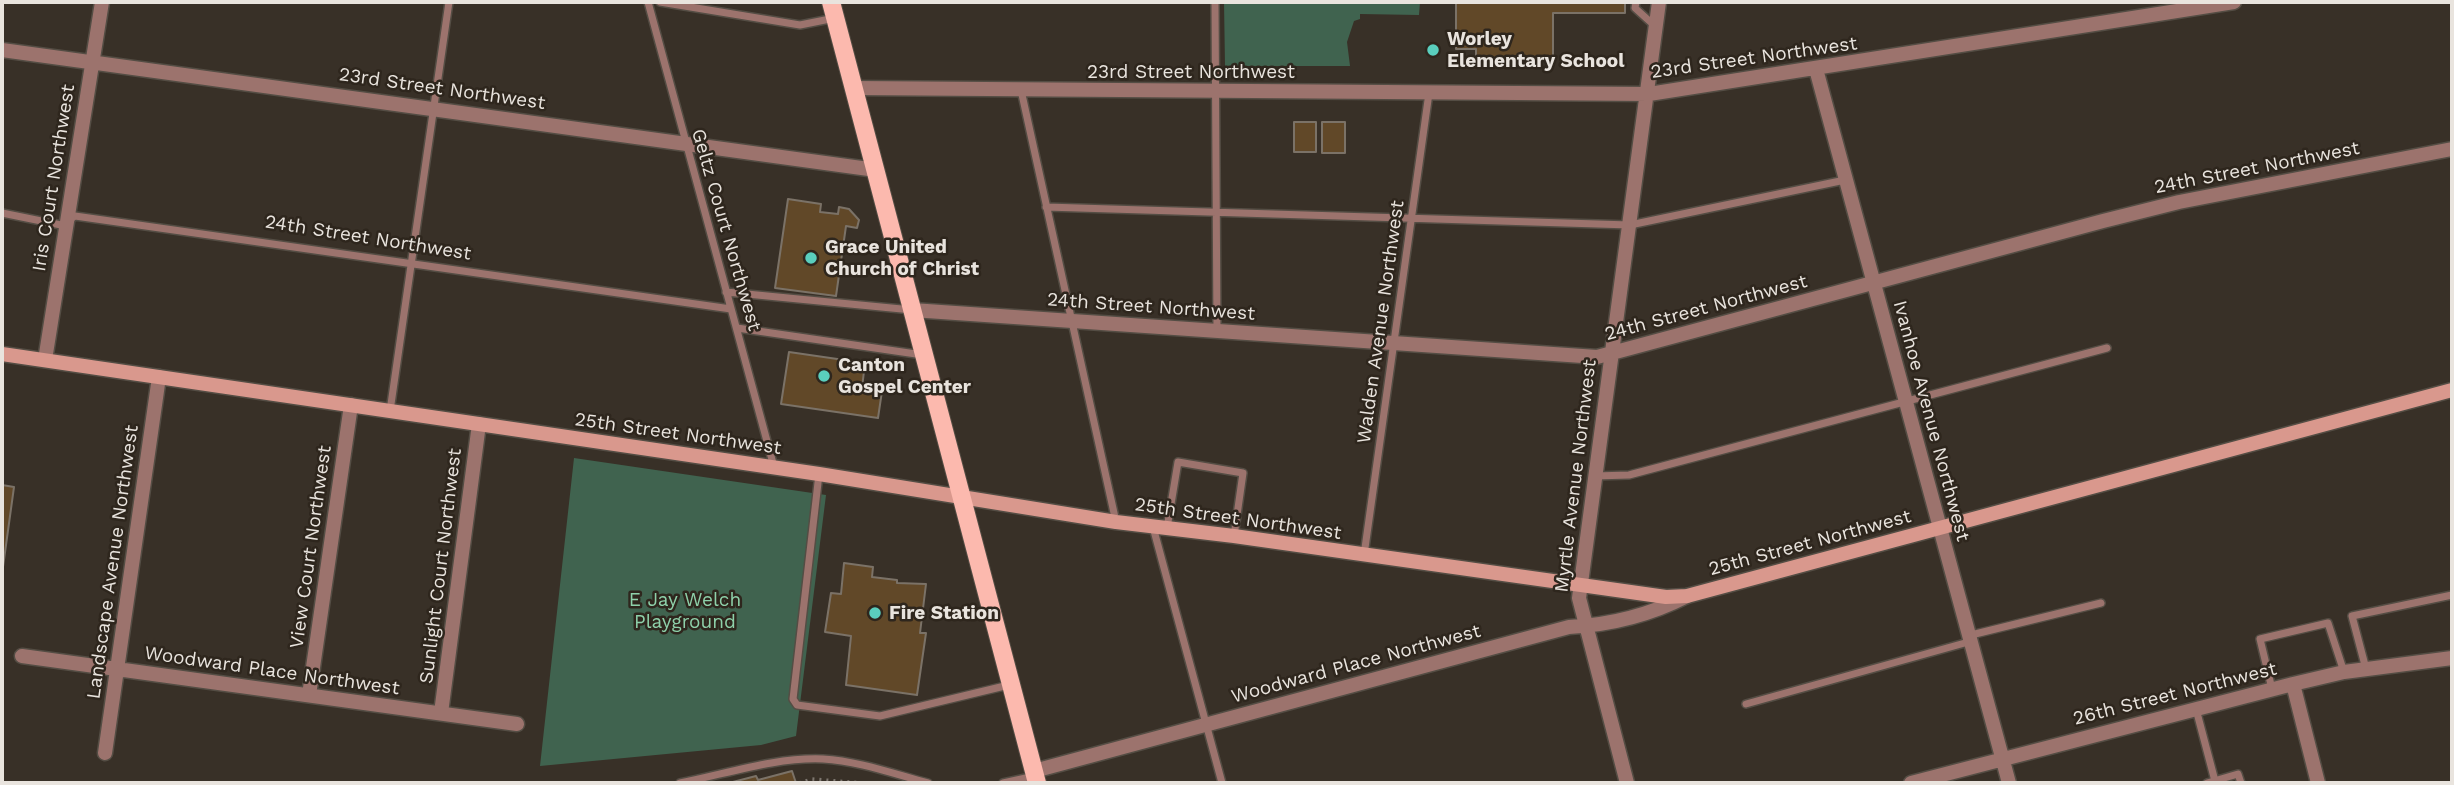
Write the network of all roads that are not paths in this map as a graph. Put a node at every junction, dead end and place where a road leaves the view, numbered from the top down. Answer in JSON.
{"nodes":[{"id":1,"x":102,"y":2,"type":"edge"},
{"id":2,"x":449,"y":2,"type":"edge"},
{"id":3,"x":648,"y":2,"type":"edge"},
{"id":4,"x":660,"y":2,"type":"edge"},
{"id":5,"x":1215,"y":2,"type":"edge"},
{"id":6,"x":1636,"y":2,"type":"edge"},
{"id":7,"x":1659,"y":2,"type":"edge"},
{"id":8,"x":2234,"y":2,"type":"edge"},
{"id":9,"x":833,"y":10,"type":"edge"},
{"id":10,"x":1656,"y":27,"type":"junction"},
{"id":11,"x":2,"y":50,"type":"edge"},
{"id":12,"x":93,"y":61,"type":"junction"},
{"id":13,"x":1816,"y":69,"type":"junction"},
{"id":14,"x":854,"y":88,"type":"junction"},
{"id":15,"x":1021,"y":90,"type":"junction"},
{"id":16,"x":1214,"y":91,"type":"junction"},
{"id":17,"x":1429,"y":92,"type":"junction"},
{"id":18,"x":1649,"y":94,"type":"junction"},
{"id":19,"x":434,"y":107,"type":"junction"},
{"id":20,"x":685,"y":143,"type":"junction"},
{"id":21,"x":2452,"y":149,"type":"edge"},
{"id":22,"x":876,"y":170,"type":"junction"},
{"id":23,"x":1844,"y":180,"type":"junction"},
{"id":24,"x":1046,"y":207,"type":"junction"},
{"id":25,"x":1216,"y":212,"type":"junction"},
{"id":26,"x":2,"y":213,"type":"edge"},
{"id":27,"x":1412,"y":220,"type":"junction"},
{"id":28,"x":68,"y":221,"type":"junction"},
{"id":29,"x":1630,"y":225,"type":"junction"},
{"id":30,"x":410,"y":265,"type":"junction"},
{"id":31,"x":1873,"y":282,"type":"junction"},
{"id":32,"x":726,"y":292,"type":"junction"},
{"id":33,"x":731,"y":309,"type":"junction"},
{"id":34,"x":912,"y":310,"type":"junction"},
{"id":35,"x":1072,"y":321,"type":"junction"},
{"id":36,"x":737,"y":328,"type":"junction"},
{"id":37,"x":1217,"y":331,"type":"junction"},
{"id":38,"x":1394,"y":343,"type":"junction"},
{"id":39,"x":2107,"y":348,"type":"dead end"},
{"id":40,"x":2,"y":354,"type":"edge"},
{"id":41,"x":1611,"y":354,"type":"junction"},
{"id":42,"x":924,"y":355,"type":"junction"},
{"id":43,"x":45,"y":360,"type":"junction"},
{"id":44,"x":159,"y":377,"type":"junction"},
{"id":45,"x":2452,"y":390,"type":"edge"},
{"id":46,"x":1906,"y":404,"type":"junction"},
{"id":47,"x":351,"y":405,"type":"junction"},
{"id":48,"x":390,"y":411,"type":"junction"},
{"id":49,"x":479,"y":424,"type":"junction"},
{"id":50,"x":774,"y":467,"type":"junction"},
{"id":51,"x":819,"y":474,"type":"junction"},
{"id":52,"x":1594,"y":477,"type":"junction"},
{"id":53,"x":960,"y":498,"type":"junction"},
{"id":54,"x":1116,"y":522,"type":"junction"},
{"id":55,"x":1160,"y":527,"type":"junction"},
{"id":56,"x":1939,"y":528,"type":"junction"},
{"id":57,"x":1234,"y":536,"type":"junction"},
{"id":58,"x":1364,"y":555,"type":"junction"},
{"id":59,"x":1581,"y":585,"type":"junction"},
{"id":60,"x":2452,"y":595,"type":"edge"},
{"id":61,"x":1687,"y":596,"type":"junction"},
{"id":62,"x":2101,"y":603,"type":"dead end"},
{"id":63,"x":1584,"y":626,"type":"junction"},
{"id":64,"x":1972,"y":638,"type":"junction"},
{"id":65,"x":22,"y":656,"type":"dead end"},
{"id":66,"x":2452,"y":658,"type":"edge"},
{"id":67,"x":117,"y":670,"type":"junction"},
{"id":68,"x":2366,"y":670,"type":"junction"},
{"id":69,"x":2344,"y":672,"type":"junction"},
{"id":70,"x":2293,"y":684,"type":"junction"},
{"id":71,"x":1011,"y":685,"type":"junction"},
{"id":72,"x":2272,"y":689,"type":"junction"},
{"id":73,"x":309,"y":695,"type":"junction"},
{"id":74,"x":1746,"y":704,"type":"dead end"},
{"id":75,"x":2195,"y":709,"type":"junction"},
{"id":76,"x":441,"y":713,"type":"junction"},
{"id":77,"x":517,"y":724,"type":"dead end"},
{"id":78,"x":1206,"y":724,"type":"junction"},
{"id":79,"x":105,"y":753,"type":"dead end"},
{"id":80,"x":2003,"y":759,"type":"junction"},
{"id":81,"x":1036,"y":777,"type":"edge"},
{"id":82,"x":2211,"y":782,"type":"edge"},
{"id":83,"x":680,"y":783,"type":"edge"},
{"id":84,"x":928,"y":783,"type":"edge"},
{"id":85,"x":1003,"y":783,"type":"edge"},
{"id":86,"x":1222,"y":783,"type":"edge"},
{"id":87,"x":1627,"y":783,"type":"edge"},
{"id":88,"x":1911,"y":783,"type":"edge"},
{"id":89,"x":2009,"y":783,"type":"edge"},
{"id":90,"x":2241,"y":783,"type":"edge"},
{"id":91,"x":2318,"y":783,"type":"edge"}],
"edges":[{"from":1,"to":12,"type":"street","name":"Iris Court Northwest"},
{"from":2,"to":19,"type":"lane"},
{"from":3,"to":20,"type":"lane","name":"Geltz Court Northwest"},
{"from":4,"to":9,"type":"lane"},
{"from":5,"to":16,"type":"lane"},
{"from":6,"to":10,"type":"lane"},
{"from":7,"to":10,"type":"street","name":"Myrtle Avenue Northwest"},
{"from":8,"to":13,"type":"street","name":"23rd Street Northwest"},
{"from":9,"to":14,"type":"main road"},
{"from":10,"to":18,"type":"street","name":"Myrtle Avenue Northwest"},
{"from":11,"to":12,"type":"street","name":"23rd Street Northwest"},
{"from":12,"to":19,"type":"street","name":"23rd Street Northwest"},
{"from":12,"to":28,"type":"street","name":"Iris Court Northwest"},
{"from":13,"to":18,"type":"street","name":"23rd Street Northwest"},
{"from":13,"to":23,"type":"street","name":"Ivanhoe Avenue Northwest"},
{"from":14,"to":15,"type":"street","name":"23rd Street Northwest"},
{"from":14,"to":22,"type":"main road"},
{"from":15,"to":16,"type":"street","name":"23rd Street Northwest"},
{"from":15,"to":24,"type":"lane"},
{"from":16,"to":17,"type":"street","name":"23rd Street Northwest"},
{"from":16,"to":25,"type":"lane"},
{"from":17,"to":18,"type":"street","name":"23rd Street Northwest"},
{"from":17,"to":27,"type":"lane","name":"Walden Avenue Northwest"},
{"from":18,"to":29,"type":"street","name":"Myrtle Avenue Northwest"},
{"from":19,"to":20,"type":"street","name":"23rd Street Northwest"},
{"from":19,"to":30,"type":"lane"},
{"from":20,"to":22,"type":"street","name":"23rd Street Northwest"},
{"from":20,"to":32,"type":"lane","name":"Geltz Court Northwest"},
{"from":21,"to":31,"type":"street","name":"24th Street Northwest"},
{"from":22,"to":34,"type":"main road"},
{"from":23,"to":29,"type":"lane"},
{"from":23,"to":31,"type":"street","name":"Ivanhoe Avenue Northwest"},
{"from":24,"to":25,"type":"lane"},
{"from":24,"to":35,"type":"lane"},
{"from":25,"to":27,"type":"lane"},
{"from":25,"to":37,"type":"lane"},
{"from":26,"to":28,"type":"lane","name":"24th Street Northwest"},
{"from":27,"to":29,"type":"lane"},
{"from":27,"to":38,"type":"lane","name":"Walden Avenue Northwest"},
{"from":28,"to":30,"type":"lane","name":"24th Street Northwest"},
{"from":28,"to":43,"type":"street","name":"Iris Court Northwest"},
{"from":29,"to":41,"type":"street","name":"Myrtle Avenue Northwest"},
{"from":30,"to":33,"type":"lane","name":"24th Street Northwest"},
{"from":30,"to":48,"type":"lane"},
{"from":31,"to":41,"type":"street","name":"24th Street Northwest"},
{"from":31,"to":46,"type":"street","name":"Ivanhoe Avenue Northwest"},
{"from":32,"to":33,"type":"lane","name":"Geltz Court Northwest"},
{"from":32,"to":34,"type":"lane"},
{"from":33,"to":36,"type":"lane","name":"Geltz Court Northwest"},
{"from":34,"to":35,"type":"street","name":"24th Street Northwest"},
{"from":34,"to":42,"type":"main road"},
{"from":35,"to":37,"type":"street","name":"24th Street Northwest"},
{"from":35,"to":54,"type":"lane"},
{"from":36,"to":42,"type":"lane"},
{"from":36,"to":50,"type":"lane","name":"Geltz Court Northwest"},
{"from":37,"to":38,"type":"street","name":"24th Street Northwest"},
{"from":38,"to":41,"type":"street","name":"24th Street Northwest"},
{"from":38,"to":58,"type":"lane","name":"Walden Avenue Northwest"},
{"from":39,"to":46,"type":"lane"},
{"from":40,"to":43,"type":"street","name":"25th Street Northwest"},
{"from":41,"to":52,"type":"street","name":"Myrtle Avenue Northwest"},
{"from":42,"to":53,"type":"main road"},
{"from":43,"to":44,"type":"street","name":"25th Street Northwest"},
{"from":44,"to":47,"type":"street","name":"25th Street Northwest"},
{"from":44,"to":67,"type":"street","name":"Landscape Avenue Northwest"},
{"from":45,"to":56,"type":"street","name":"25th Street Northwest"},
{"from":46,"to":52,"type":"lane"},
{"from":46,"to":56,"type":"street","name":"Ivanhoe Avenue Northwest"},
{"from":47,"to":48,"type":"street","name":"25th Street Northwest"},
{"from":47,"to":73,"type":"street","name":"View Court Northwest"},
{"from":48,"to":49,"type":"street","name":"25th Street Northwest"},
{"from":49,"to":50,"type":"street","name":"25th Street Northwest"},
{"from":49,"to":76,"type":"street","name":"Sunlight Court Northwest"},
{"from":50,"to":51,"type":"street","name":"25th Street Northwest"},
{"from":51,"to":53,"type":"street","name":"25th Street Northwest"},
{"from":51,"to":71,"type":"lane"},
{"from":52,"to":59,"type":"street","name":"Myrtle Avenue Northwest"},
{"from":53,"to":54,"type":"street","name":"25th Street Northwest"},
{"from":53,"to":71,"type":"main road"},
{"from":54,"to":55,"type":"street","name":"25th Street Northwest"},
{"from":55,"to":57,"type":"street","name":"25th Street Northwest"},
{"from":55,"to":57,"type":"lane"},
{"from":55,"to":78,"type":"lane"},
{"from":56,"to":61,"type":"street","name":"25th Street Northwest"},
{"from":56,"to":64,"type":"street","name":"Ivanhoe Avenue Northwest"},
{"from":57,"to":58,"type":"street","name":"25th Street Northwest"},
{"from":58,"to":59,"type":"street","name":"25th Street Northwest"},
{"from":59,"to":61,"type":"street","name":"25th Street Northwest"},
{"from":59,"to":63,"type":"street","name":"Myrtle Avenue Northwest"},
{"from":60,"to":68,"type":"lane"},
{"from":61,"to":63,"type":"street","name":"Woodward Place Northwest"},
{"from":62,"to":64,"type":"lane"},
{"from":63,"to":78,"type":"street","name":"Woodward Place Northwest"},
{"from":63,"to":87,"type":"street","name":"Myrtle Avenue Northwest"},
{"from":64,"to":74,"type":"lane"},
{"from":64,"to":80,"type":"street","name":"Ivanhoe Avenue Northwest"},
{"from":65,"to":67,"type":"street","name":"Woodward Place Northwest"},
{"from":66,"to":68,"type":"street","name":"26th Street Northwest"},
{"from":67,"to":73,"type":"street","name":"Woodward Place Northwest"},
{"from":67,"to":79,"type":"street","name":"Landscape Avenue Northwest"},
{"from":68,"to":69,"type":"street","name":"26th Street Northwest"},
{"from":69,"to":70,"type":"street","name":"26th Street Northwest"},
{"from":69,"to":72,"type":"lane"},
{"from":70,"to":72,"type":"street","name":"26th Street Northwest"},
{"from":70,"to":91,"type":"street"},
{"from":71,"to":81,"type":"main road"},
{"from":72,"to":75,"type":"street","name":"26th Street Northwest"},
{"from":73,"to":76,"type":"street","name":"Woodward Place Northwest"},
{"from":75,"to":80,"type":"street","name":"26th Street Northwest"},
{"from":75,"to":82,"type":"lane"},
{"from":76,"to":77,"type":"street","name":"Woodward Place Northwest"},
{"from":78,"to":81,"type":"street","name":"Woodward Place Northwest"},
{"from":78,"to":86,"type":"lane"},
{"from":80,"to":88,"type":"street","name":"26th Street Northwest"},
{"from":80,"to":89,"type":"street","name":"Ivanhoe Avenue Northwest"},
{"from":81,"to":85,"type":"lane"},
{"from":82,"to":90,"type":"lane"},
{"from":83,"to":84,"type":"lane"}]}
